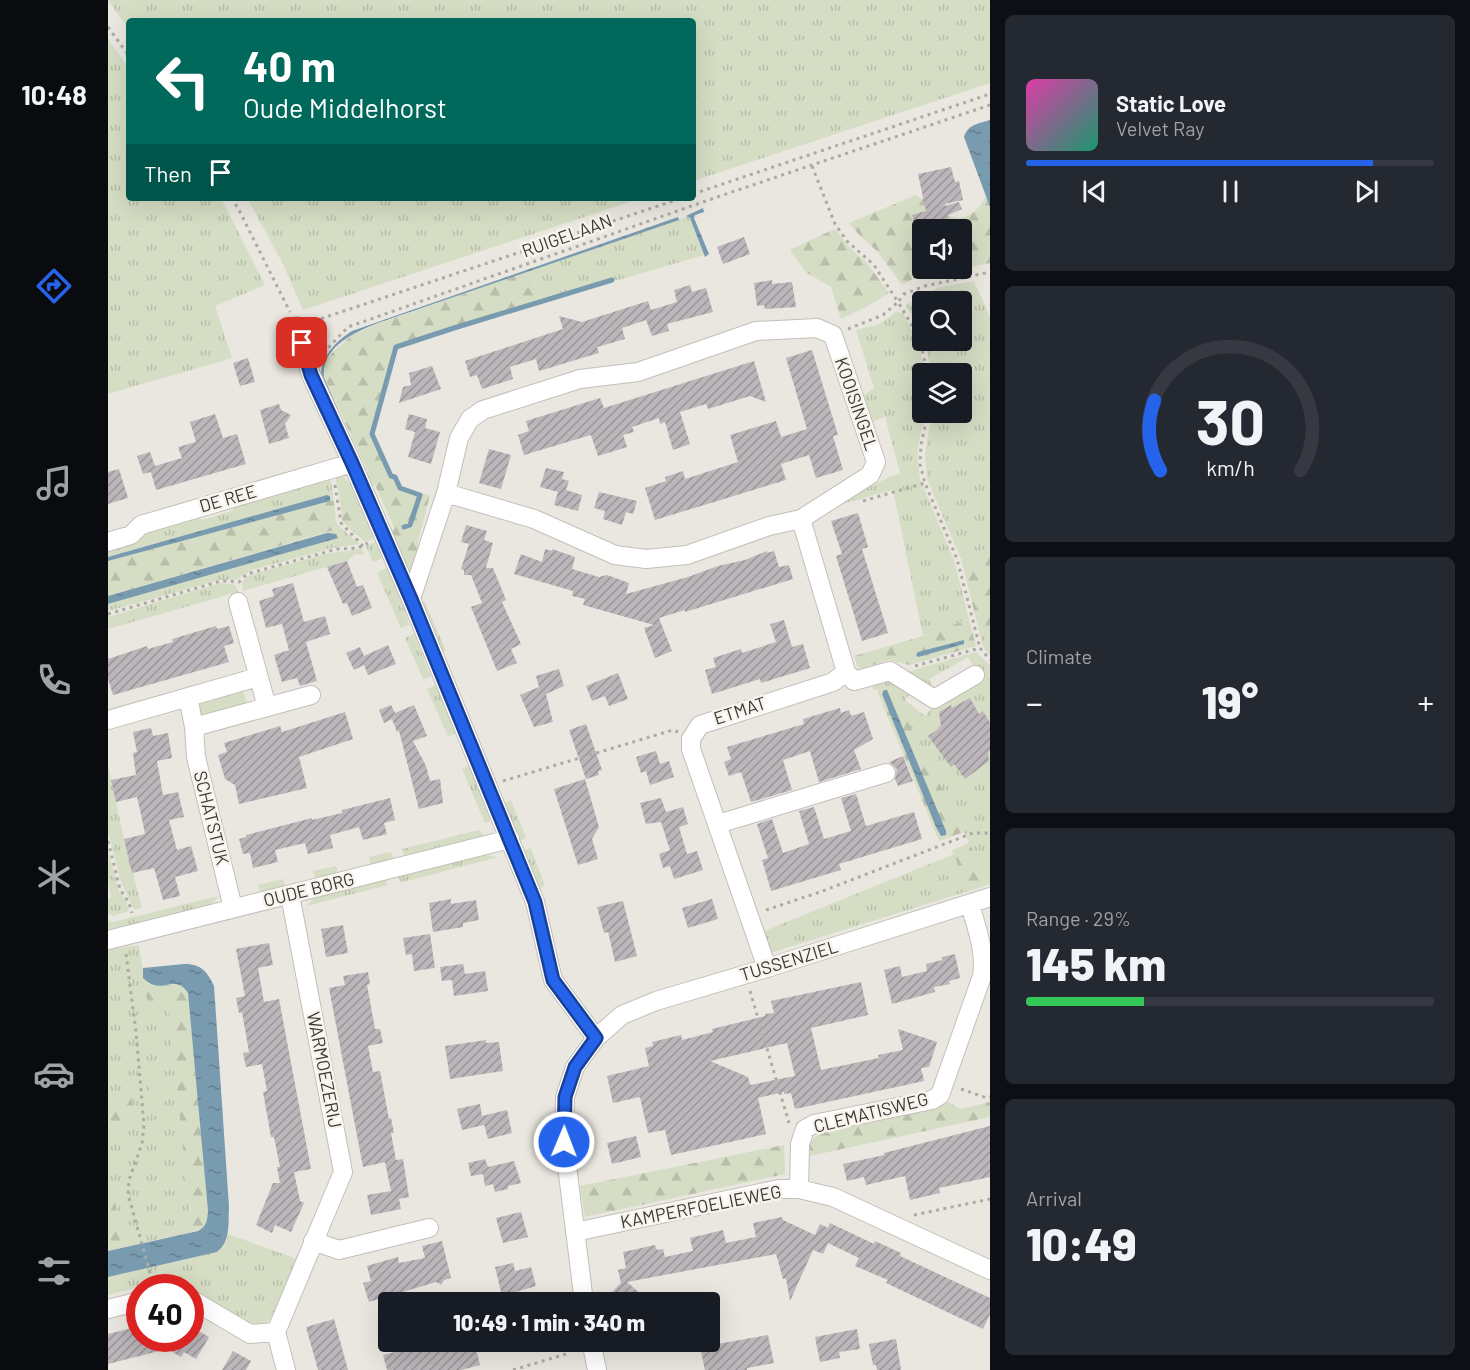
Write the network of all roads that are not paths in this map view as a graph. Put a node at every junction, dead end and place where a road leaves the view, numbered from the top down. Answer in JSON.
{"nodes":[{"id":1,"x":297,"y":327,"type":"road end"},
{"id":2,"x":352,"y":463,"type":"junction"},
{"id":3,"x":446,"y":493,"type":"junction"},
{"id":4,"x":801,"y":519,"type":"junction"},
{"id":5,"x":108,"y":542,"type":"edge"},
{"id":6,"x":411,"y":599,"type":"junction"},
{"id":7,"x":238,"y":602,"type":"dead end"},
{"id":8,"x":846,"y":672,"type":"junction"},
{"id":9,"x":975,"y":675,"type":"dead end"},
{"id":10,"x":258,"y":677,"type":"junction"},
{"id":11,"x":311,"y":695,"type":"dead end"},
{"id":12,"x":188,"y":697,"type":"junction"},
{"id":13,"x":267,"y":707,"type":"junction"},
{"id":14,"x":108,"y":720,"type":"edge"},
{"id":15,"x":194,"y":727,"type":"junction"},
{"id":16,"x":886,"y":773,"type":"dead end"},
{"id":17,"x":718,"y":824,"type":"junction"},
{"id":18,"x":510,"y":839,"type":"junction"},
{"id":19,"x":290,"y":895,"type":"junction"},
{"id":20,"x":990,"y":897,"type":"edge"},
{"id":21,"x":970,"y":904,"type":"junction"},
{"id":22,"x":234,"y":908,"type":"junction"},
{"id":23,"x":116,"y":939,"type":"edge"},
{"id":24,"x":767,"y":968,"type":"junction"},
{"id":25,"x":596,"y":1038,"type":"junction"},
{"id":26,"x":799,"y":1189,"type":"junction"},
{"id":27,"x":429,"y":1228,"type":"dead end"},
{"id":28,"x":575,"y":1232,"type":"junction"},
{"id":29,"x":313,"y":1240,"type":"junction"},
{"id":30,"x":990,"y":1270,"type":"edge"},
{"id":31,"x":583,"y":1292,"type":"edge"},
{"id":32,"x":126,"y":1304,"type":"edge"},
{"id":33,"x":204,"y":1307,"type":"edge"},
{"id":34,"x":108,"y":1309,"type":"edge"},
{"id":35,"x":276,"y":1332,"type":"junction"},
{"id":36,"x":593,"y":1352,"type":"edge"},
{"id":37,"x":285,"y":1370,"type":"edge"},
{"id":38,"x":597,"y":1370,"type":"edge"}],
"edges":[{"from":1,"to":2,"type":"street"},
{"from":2,"to":5,"type":"street","name":"DE REE"},
{"from":2,"to":6,"type":"street"},
{"from":3,"to":4,"type":"street","name":"KOOISINGEL"},
{"from":3,"to":4,"type":"street","name":"KOOISINGEL"},
{"from":3,"to":6,"type":"street","name":"KOOISINGEL"},
{"from":4,"to":8,"type":"street"},
{"from":6,"to":18,"type":"street"},
{"from":7,"to":10,"type":"street"},
{"from":8,"to":9,"type":"street"},
{"from":8,"to":17,"type":"street","name":"ETMAT"},
{"from":10,"to":12,"type":"street"},
{"from":10,"to":13,"type":"street"},
{"from":11,"to":13,"type":"street"},
{"from":12,"to":14,"type":"street"},
{"from":12,"to":15,"type":"street","name":"SCHATSTUK"},
{"from":13,"to":15,"type":"street"},
{"from":15,"to":22,"type":"street","name":"SCHATSTUK"},
{"from":16,"to":17,"type":"street"},
{"from":17,"to":24,"type":"street"},
{"from":18,"to":19,"type":"street","name":"OUDE BORG"},
{"from":18,"to":25,"type":"street"},
{"from":19,"to":22,"type":"street","name":"OUDE BORG"},
{"from":19,"to":29,"type":"street","name":"WARMOEZERIJ"},
{"from":20,"to":21,"type":"street","name":"TUSSENZIEL"},
{"from":21,"to":24,"type":"street","name":"TUSSENZIEL"},
{"from":21,"to":26,"type":"street","name":"CLEMATISWEG"},
{"from":22,"to":23,"type":"street","name":"OUDE BORG"},
{"from":24,"to":25,"type":"street","name":"TUSSENZIEL"},
{"from":25,"to":28,"type":"street","name":"TUSSENZIEL"},
{"from":26,"to":28,"type":"street","name":"KAMPERFOELIEWEG"},
{"from":26,"to":30,"type":"street","name":"KAMPERFOELIEWEG"},
{"from":27,"to":29,"type":"street"},
{"from":28,"to":31,"type":"street","name":"TUSSENZIEL"},
{"from":29,"to":35,"type":"street","name":"WARMOEZERIJ"},
{"from":32,"to":34,"type":"street"},
{"from":33,"to":35,"type":"street"},
{"from":35,"to":37,"type":"street"},
{"from":36,"to":38,"type":"street"}]}
